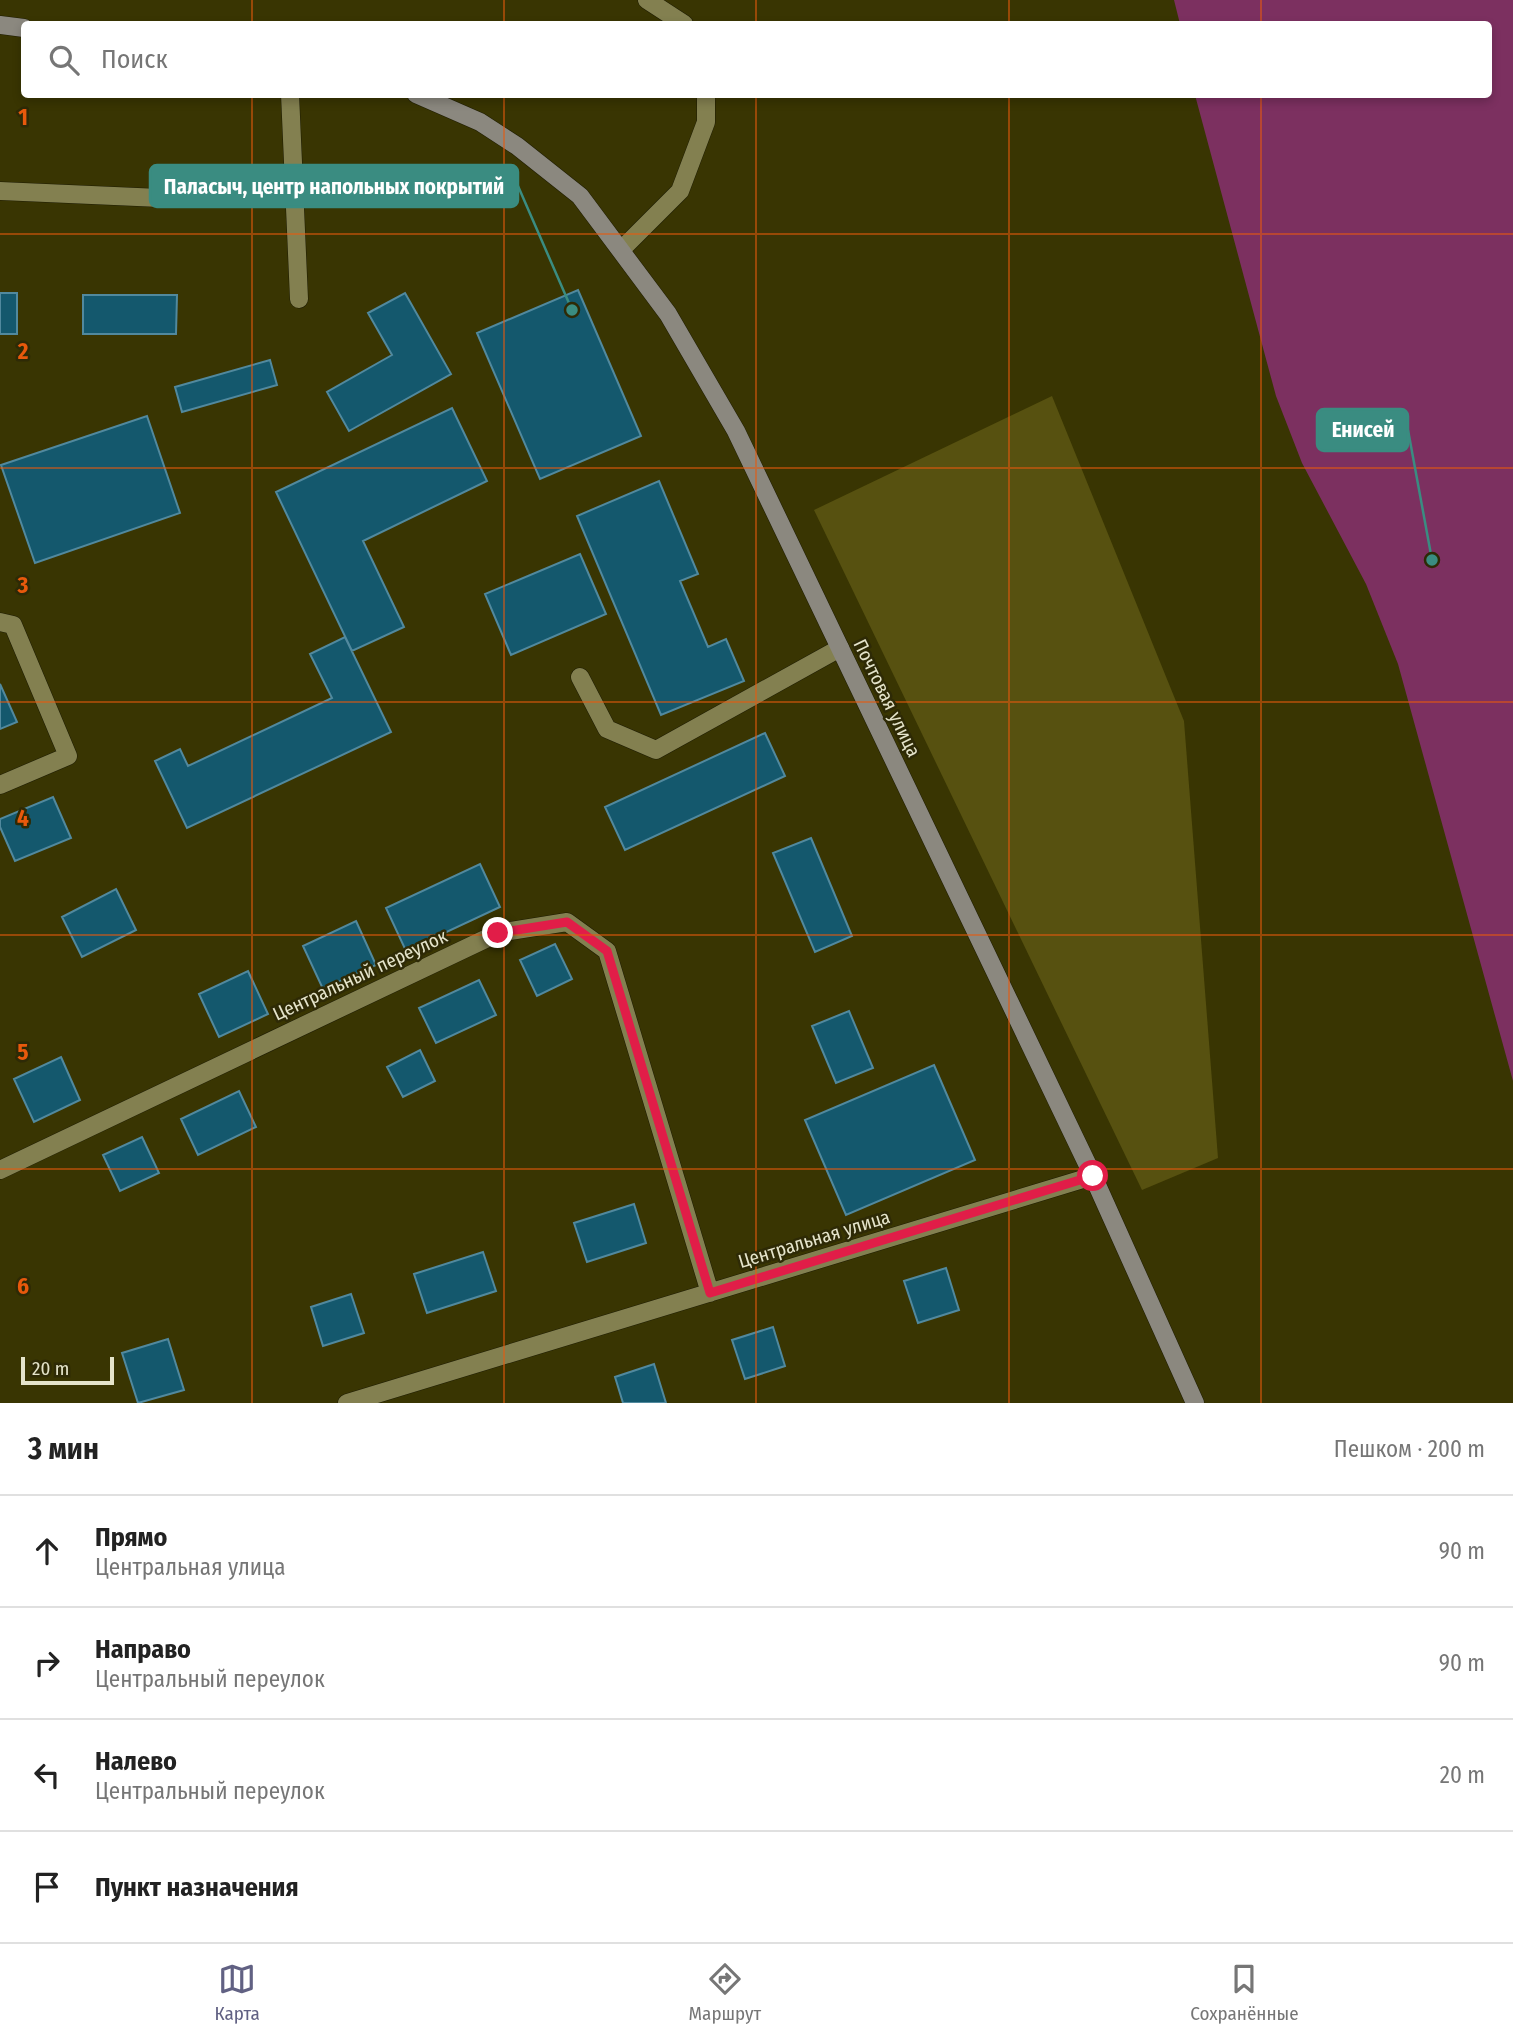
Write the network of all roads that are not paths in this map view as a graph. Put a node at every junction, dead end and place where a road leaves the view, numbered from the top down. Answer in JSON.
{"nodes":[{"id":1,"x":647,"y":0,"type":"edge"},
{"id":2,"x":679,"y":21,"type":"edge"},
{"id":3,"x":0,"y":25,"type":"edge"},
{"id":4,"x":21,"y":28,"type":"edge"},
{"id":5,"x":289,"y":98,"type":"edge"},
{"id":6,"x":425,"y":98,"type":"edge"},
{"id":7,"x":706,"y":98,"type":"edge"},
{"id":8,"x":0,"y":191,"type":"edge"},
{"id":9,"x":160,"y":198,"type":"dead end"},
{"id":10,"x":622,"y":249,"type":"junction"},
{"id":11,"x":299,"y":299,"type":"dead end"},
{"id":12,"x":0,"y":622,"type":"edge"},
{"id":13,"x":840,"y":648,"type":"junction"},
{"id":14,"x":580,"y":677,"type":"dead end"},
{"id":15,"x":0,"y":785,"type":"edge"},
{"id":16,"x":0,"y":1170,"type":"edge"},
{"id":17,"x":1093,"y":1176,"type":"junction"},
{"id":18,"x":710,"y":1293,"type":"junction"},
{"id":19,"x":347,"y":1403,"type":"edge"},
{"id":20,"x":1195,"y":1403,"type":"edge"}],
"edges":[{"from":1,"to":2,"type":"street"},
{"from":3,"to":4,"type":"main road"},
{"from":5,"to":11,"type":"street"},
{"from":6,"to":10,"type":"main road","name":"Почтовая улица"},
{"from":7,"to":10,"type":"street"},
{"from":8,"to":9,"type":"street"},
{"from":10,"to":13,"type":"main road","name":"Почтовая улица"},
{"from":12,"to":15,"type":"street"},
{"from":13,"to":14,"type":"street"},
{"from":13,"to":17,"type":"main road","name":"Почтовая улица"},
{"from":16,"to":18,"type":"street","name":"Центральный переулок"},
{"from":17,"to":18,"type":"street","name":"Центральная улица"},
{"from":17,"to":20,"type":"main road","name":"Почтовая улица"},
{"from":18,"to":19,"type":"street","name":"Центральная улица"}]}
